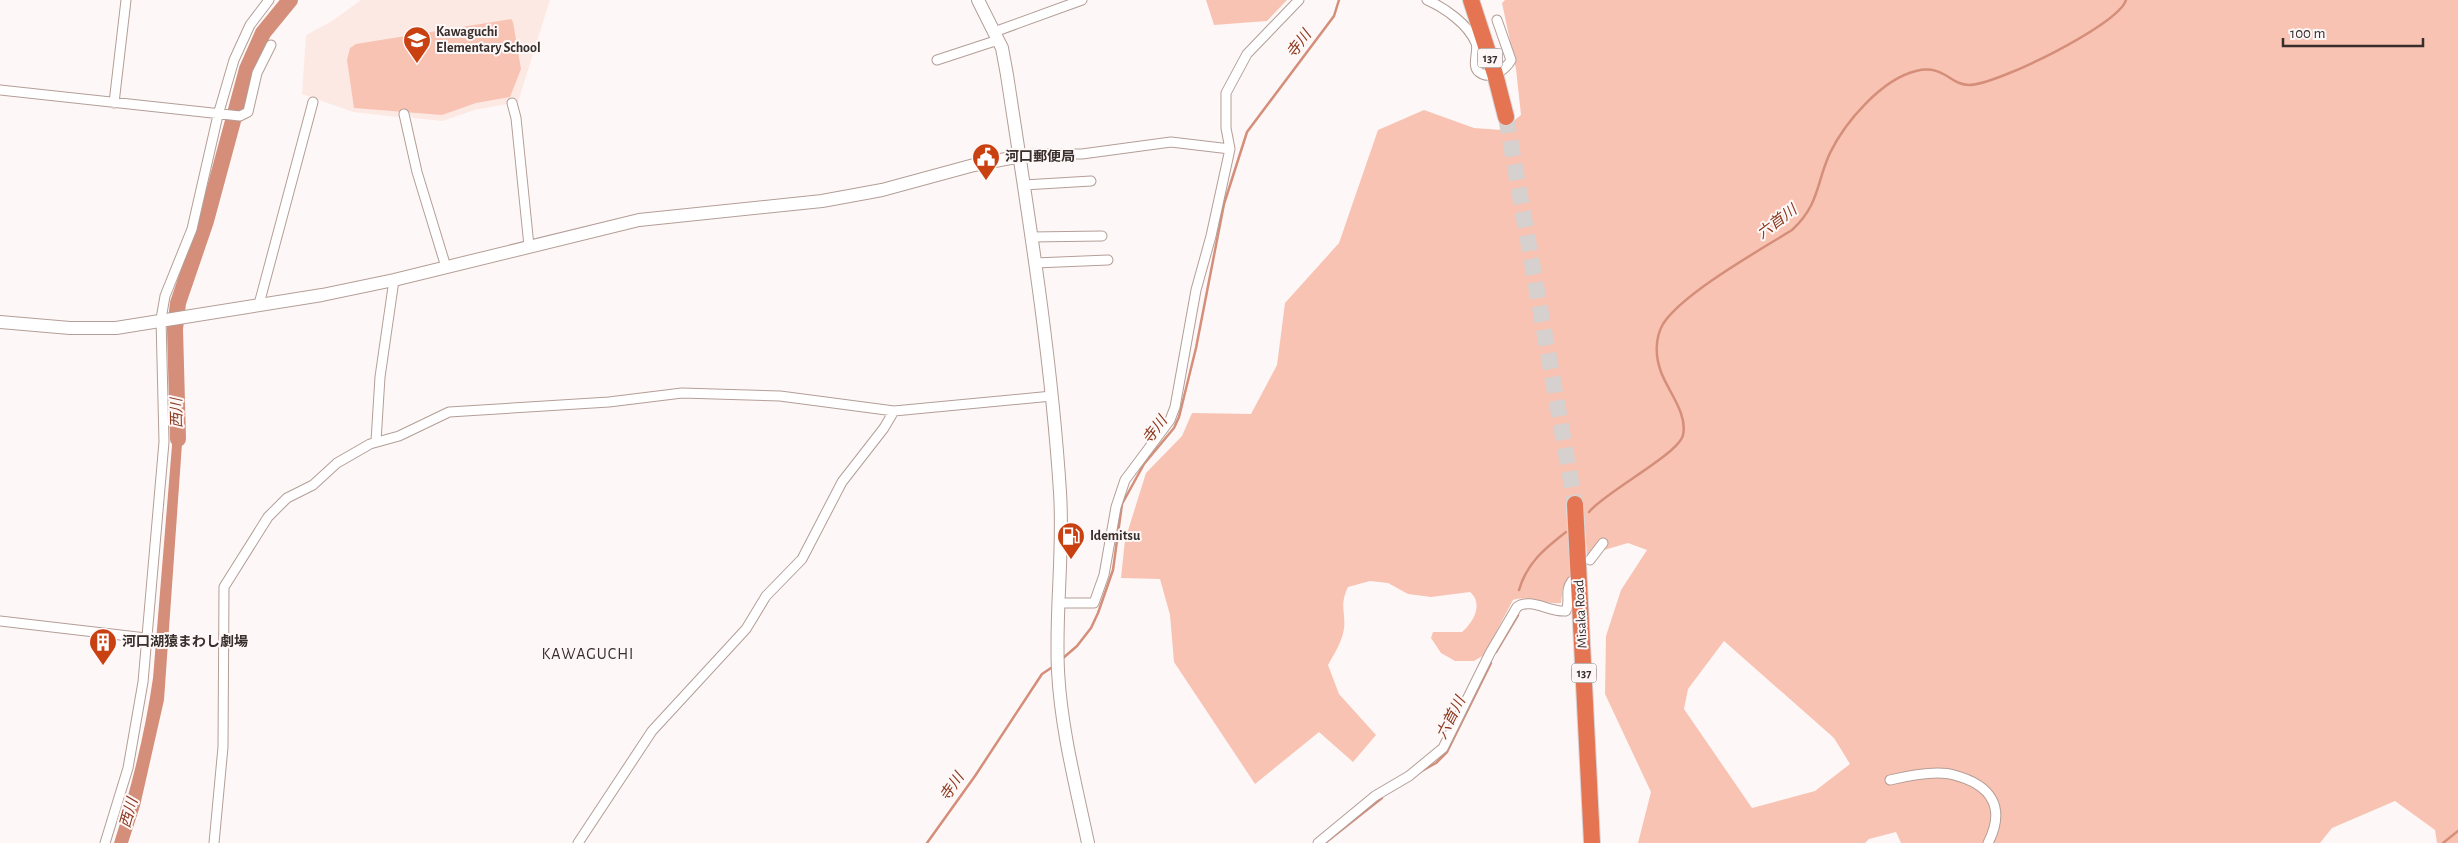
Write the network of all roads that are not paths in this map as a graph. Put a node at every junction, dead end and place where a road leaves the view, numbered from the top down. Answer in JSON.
{"nodes":[{"id":1,"x":126,"y":0,"type":"edge"},
{"id":2,"x":268,"y":0,"type":"edge"},
{"id":3,"x":978,"y":0,"type":"edge"},
{"id":4,"x":1082,"y":0,"type":"edge"},
{"id":5,"x":1300,"y":0,"type":"edge"},
{"id":6,"x":1427,"y":0,"type":"edge"},
{"id":7,"x":1471,"y":0,"type":"edge"},
{"id":8,"x":1497,"y":20,"type":"dead end"},
{"id":9,"x":996,"y":36,"type":"junction"},
{"id":10,"x":271,"y":45,"type":"dead end"},
{"id":11,"x":937,"y":60,"type":"dead end"},
{"id":12,"x":1495,"y":74,"type":"junction"},
{"id":13,"x":0,"y":90,"type":"edge"},
{"id":14,"x":313,"y":102,"type":"dead end"},
{"id":15,"x":114,"y":103,"type":"junction"},
{"id":16,"x":512,"y":103,"type":"dead end"},
{"id":17,"x":404,"y":114,"type":"dead end"},
{"id":18,"x":221,"y":115,"type":"junction"},
{"id":19,"x":1506,"y":117,"type":"tunnel mouth"},
{"id":20,"x":1230,"y":149,"type":"junction"},
{"id":21,"x":1021,"y":156,"type":"junction"},
{"id":22,"x":1090,"y":182,"type":"dead end"},
{"id":23,"x":1024,"y":185,"type":"junction"},
{"id":24,"x":1102,"y":236,"type":"dead end"},
{"id":25,"x":1031,"y":237,"type":"junction"},
{"id":26,"x":530,"y":246,"type":"junction"},
{"id":27,"x":1108,"y":260,"type":"dead end"},
{"id":28,"x":1035,"y":262,"type":"junction"},
{"id":29,"x":446,"y":267,"type":"junction"},
{"id":30,"x":394,"y":280,"type":"junction"},
{"id":31,"x":259,"y":304,"type":"junction"},
{"id":32,"x":164,"y":319,"type":"junction"},
{"id":33,"x":0,"y":322,"type":"edge"},
{"id":34,"x":1052,"y":396,"type":"junction"},
{"id":35,"x":894,"y":411,"type":"junction"},
{"id":36,"x":376,"y":441,"type":"junction"},
{"id":37,"x":1575,"y":504,"type":"tunnel mouth"},
{"id":38,"x":1603,"y":543,"type":"dead end"},
{"id":39,"x":1590,"y":560,"type":"dead end"},
{"id":40,"x":1572,"y":580,"type":"dead end"},
{"id":41,"x":1060,"y":603,"type":"junction"},
{"id":42,"x":0,"y":621,"type":"edge"},
{"id":43,"x":146,"y":638,"type":"junction"},
{"id":44,"x":1890,"y":780,"type":"dead end"},
{"id":45,"x":105,"y":843,"type":"edge"},
{"id":46,"x":214,"y":843,"type":"edge"},
{"id":47,"x":578,"y":843,"type":"edge"},
{"id":48,"x":1088,"y":843,"type":"edge"},
{"id":49,"x":1318,"y":843,"type":"edge"},
{"id":50,"x":1592,"y":843,"type":"edge"},
{"id":51,"x":1988,"y":843,"type":"edge"}],
"edges":[{"from":1,"to":15,"type":"street"},
{"from":2,"to":18,"type":"street"},
{"from":3,"to":9,"type":"street"},
{"from":4,"to":9,"type":"street"},
{"from":5,"to":20,"type":"street"},
{"from":6,"to":12,"type":"street"},
{"from":7,"to":12,"type":"highway","number":"137"},
{"from":8,"to":12,"type":"street"},
{"from":9,"to":11,"type":"street"},
{"from":9,"to":21,"type":"street"},
{"from":10,"to":18,"type":"street"},
{"from":12,"to":19,"type":"highway","number":"137"},
{"from":13,"to":15,"type":"street"},
{"from":14,"to":31,"type":"street"},
{"from":15,"to":18,"type":"street"},
{"from":16,"to":26,"type":"street"},
{"from":17,"to":29,"type":"street"},
{"from":18,"to":32,"type":"street"},
{"from":20,"to":21,"type":"street"},
{"from":20,"to":41,"type":"street"},
{"from":21,"to":23,"type":"street"},
{"from":21,"to":26,"type":"street"},
{"from":22,"to":23,"type":"street"},
{"from":23,"to":25,"type":"street"},
{"from":24,"to":25,"type":"street"},
{"from":25,"to":28,"type":"street"},
{"from":26,"to":29,"type":"street"},
{"from":27,"to":28,"type":"street"},
{"from":28,"to":34,"type":"street"},
{"from":29,"to":30,"type":"street"},
{"from":30,"to":31,"type":"street"},
{"from":30,"to":36,"type":"street"},
{"from":31,"to":32,"type":"street"},
{"from":32,"to":33,"type":"street"},
{"from":32,"to":43,"type":"street"},
{"from":34,"to":35,"type":"street"},
{"from":34,"to":41,"type":"street"},
{"from":35,"to":36,"type":"street"},
{"from":35,"to":47,"type":"street"},
{"from":36,"to":46,"type":"street"},
{"from":37,"to":50,"type":"highway","name":"Misaka Road","number":"137"},
{"from":38,"to":39,"type":"street"},
{"from":40,"to":49,"type":"street"},
{"from":41,"to":48,"type":"street"},
{"from":42,"to":43,"type":"street"},
{"from":43,"to":45,"type":"street"},
{"from":44,"to":51,"type":"street"}]}
